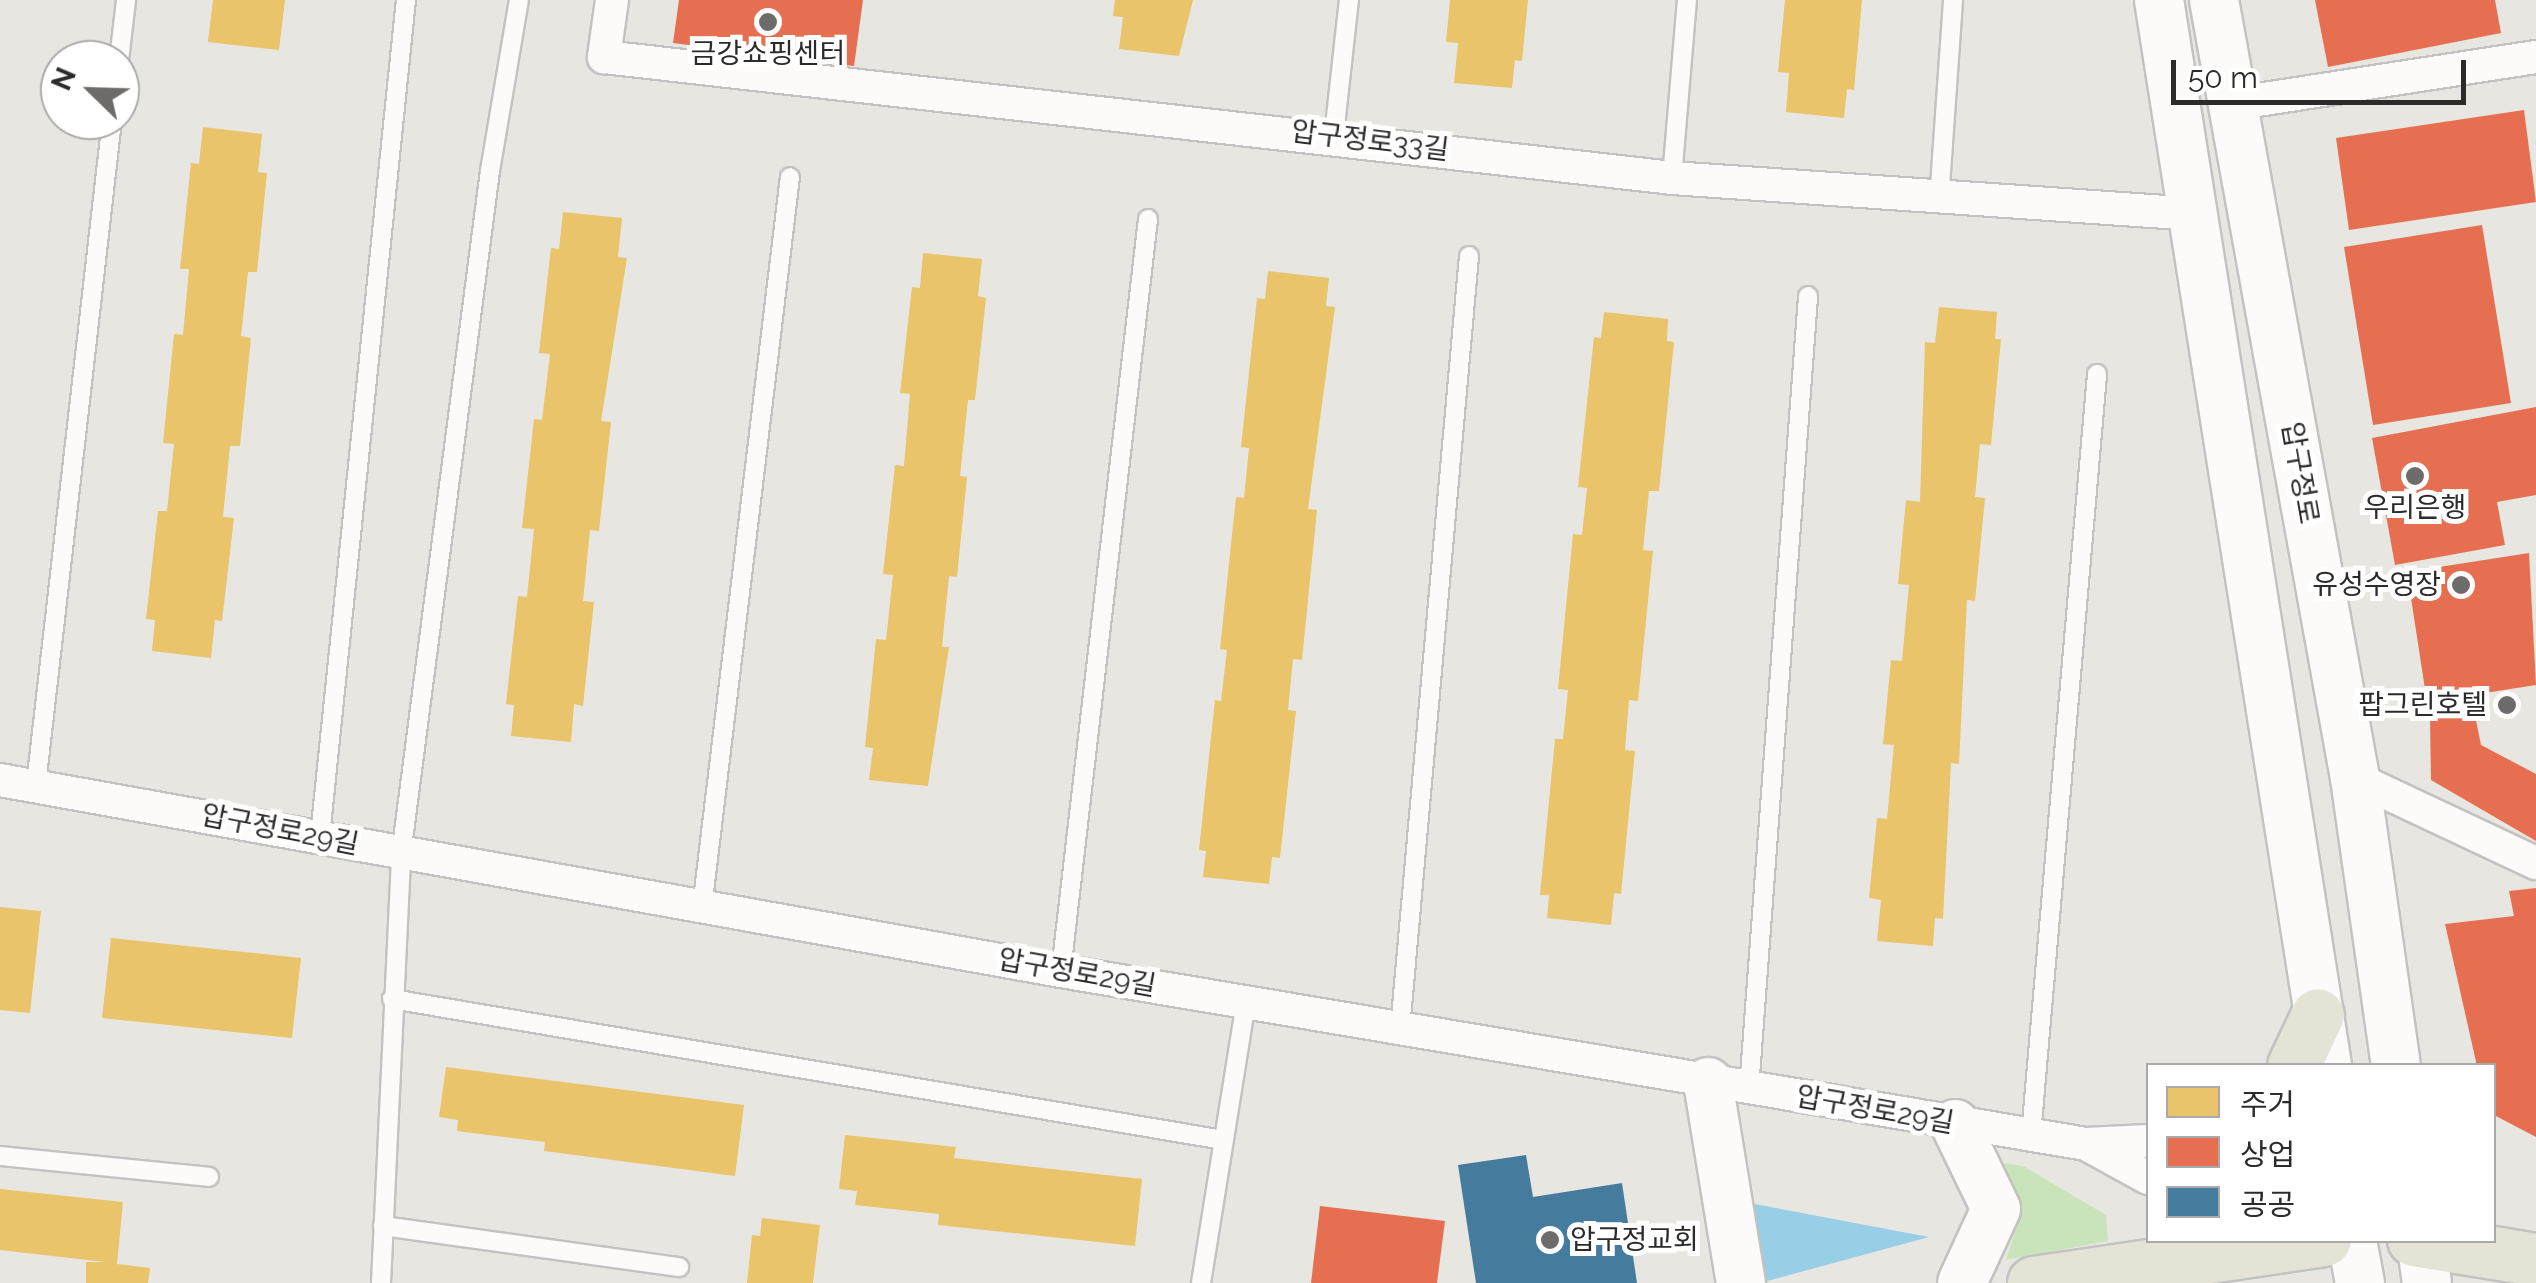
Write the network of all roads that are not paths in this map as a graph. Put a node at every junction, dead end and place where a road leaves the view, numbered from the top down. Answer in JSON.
{"nodes":[{"id":1,"x":126,"y":0,"type":"edge"},
{"id":2,"x":406,"y":0,"type":"edge"},
{"id":3,"x":519,"y":0,"type":"edge"},
{"id":4,"x":612,"y":0,"type":"edge"},
{"id":5,"x":1349,"y":0,"type":"edge"},
{"id":6,"x":1687,"y":0,"type":"edge"},
{"id":7,"x":1953,"y":0,"type":"edge"},
{"id":8,"x":2160,"y":0,"type":"edge"},
{"id":9,"x":2214,"y":0,"type":"edge"},
{"id":10,"x":121,"y":40,"type":"edge"},
{"id":11,"x":2536,"y":57,"type":"edge"},
{"id":12,"x":2232,"y":104,"type":"junction"},
{"id":13,"x":1334,"y":135,"type":"junction"},
{"id":14,"x":110,"y":140,"type":"edge"},
{"id":15,"x":790,"y":177,"type":"dead end"},
{"id":16,"x":1672,"y":178,"type":"junction"},
{"id":17,"x":1939,"y":201,"type":"junction"},
{"id":18,"x":2195,"y":214,"type":"junction"},
{"id":19,"x":1148,"y":219,"type":"dead end"},
{"id":20,"x":1469,"y":256,"type":"dead end"},
{"id":21,"x":1808,"y":296,"type":"dead end"},
{"id":22,"x":2098,"y":374,"type":"dead end"},
{"id":23,"x":2355,"y":778,"type":"junction"},
{"id":24,"x":0,"y":780,"type":"edge"},
{"id":25,"x":36,"y":785,"type":"junction"},
{"id":26,"x":320,"y":836,"type":"junction"},
{"id":27,"x":401,"y":855,"type":"junction"},
{"id":28,"x":2536,"y":863,"type":"edge"},
{"id":29,"x":702,"y":908,"type":"junction"},
{"id":30,"x":1061,"y":971,"type":"junction"},
{"id":31,"x":392,"y":999,"type":"junction"},
{"id":32,"x":1246,"y":1001,"type":"junction"},
{"id":33,"x":2318,"y":1014,"type":"junction"},
{"id":34,"x":1400,"y":1030,"type":"junction"},
{"id":35,"x":2295,"y":1063,"type":"edge"},
{"id":36,"x":2326,"y":1063,"type":"edge"},
{"id":37,"x":2396,"y":1063,"type":"edge"},
{"id":38,"x":1729,"y":1085,"type":"junction"},
{"id":39,"x":1955,"y":1124,"type":"junction"},
{"id":40,"x":2030,"y":1136,"type":"junction"},
{"id":41,"x":1222,"y":1140,"type":"junction"},
{"id":42,"x":2146,"y":1141,"type":"edge"},
{"id":43,"x":2086,"y":1144,"type":"junction"},
{"id":44,"x":0,"y":1156,"type":"edge"},
{"id":45,"x":209,"y":1176,"type":"dead end"},
{"id":46,"x":2146,"y":1177,"type":"edge"},
{"id":47,"x":383,"y":1226,"type":"junction"},
{"id":48,"x":2282,"y":1243,"type":"edge"},
{"id":49,"x":2353,"y":1243,"type":"edge"},
{"id":50,"x":2418,"y":1243,"type":"edge"},
{"id":51,"x":2430,"y":1243,"type":"edge"},
{"id":52,"x":2168,"y":1251,"type":"edge"},
{"id":53,"x":2536,"y":1260,"type":"edge"},
{"id":54,"x":678,"y":1266,"type":"dead end"},
{"id":55,"x":381,"y":1283,"type":"edge"},
{"id":56,"x":1201,"y":1283,"type":"edge"},
{"id":57,"x":1741,"y":1283,"type":"edge"},
{"id":58,"x":1962,"y":1283,"type":"edge"},
{"id":59,"x":2034,"y":1283,"type":"edge"},
{"id":60,"x":2360,"y":1283,"type":"edge"},
{"id":61,"x":2427,"y":1283,"type":"edge"}],
"edges":[{"from":1,"to":10,"type":"lane"},
{"from":2,"to":26,"type":"lane"},
{"from":3,"to":27,"type":"lane"},
{"from":4,"to":13,"type":"street","name":"압구정로33길"},
{"from":5,"to":13,"type":"lane"},
{"from":6,"to":16,"type":"lane"},
{"from":7,"to":17,"type":"lane"},
{"from":8,"to":18,"type":"main road"},
{"from":9,"to":12,"type":"main road","name":"압구정로"},
{"from":11,"to":12,"type":"street"},
{"from":12,"to":23,"type":"main road","name":"압구정로"},
{"from":13,"to":16,"type":"street","name":"압구정로33길"},
{"from":14,"to":25,"type":"lane"},
{"from":15,"to":29,"type":"lane"},
{"from":16,"to":17,"type":"street","name":"압구정로33길"},
{"from":17,"to":18,"type":"street","name":"압구정로33길"},
{"from":18,"to":33,"type":"main road"},
{"from":19,"to":30,"type":"lane"},
{"from":20,"to":34,"type":"lane"},
{"from":21,"to":38,"type":"lane"},
{"from":22,"to":40,"type":"lane"},
{"from":23,"to":28,"type":"street"},
{"from":23,"to":37,"type":"main road","name":"압구정로"},
{"from":24,"to":25,"type":"street","name":"압구정로29길"},
{"from":25,"to":26,"type":"street","name":"압구정로29길"},
{"from":26,"to":27,"type":"street","name":"압구정로29길"},
{"from":27,"to":29,"type":"street","name":"압구정로29길"},
{"from":27,"to":31,"type":"lane"},
{"from":29,"to":30,"type":"street","name":"압구정로29길"},
{"from":30,"to":32,"type":"street","name":"압구정로29길"},
{"from":31,"to":41,"type":"lane"},
{"from":31,"to":47,"type":"lane"},
{"from":32,"to":34,"type":"street","name":"압구정로29길"},
{"from":32,"to":41,"type":"lane"},
{"from":33,"to":35,"type":"main road"},
{"from":33,"to":36,"type":"main road"},
{"from":34,"to":38,"type":"street","name":"압구정로29길"},
{"from":38,"to":39,"type":"street","name":"압구정로29길"},
{"from":38,"to":57,"type":"main road"},
{"from":39,"to":40,"type":"street","name":"압구정로29길"},
{"from":39,"to":58,"type":"main road"},
{"from":40,"to":43,"type":"street","name":"압구정로29길"},
{"from":41,"to":56,"type":"lane"},
{"from":42,"to":43,"type":"street"},
{"from":43,"to":46,"type":"street","name":"압구정로29길"},
{"from":44,"to":45,"type":"lane"},
{"from":47,"to":54,"type":"lane"},
{"from":47,"to":55,"type":"lane"},
{"from":48,"to":52,"type":"main road"},
{"from":49,"to":60,"type":"main road"},
{"from":50,"to":61,"type":"main road"},
{"from":51,"to":53,"type":"main road"},
{"from":52,"to":59,"type":"main road"}]}
